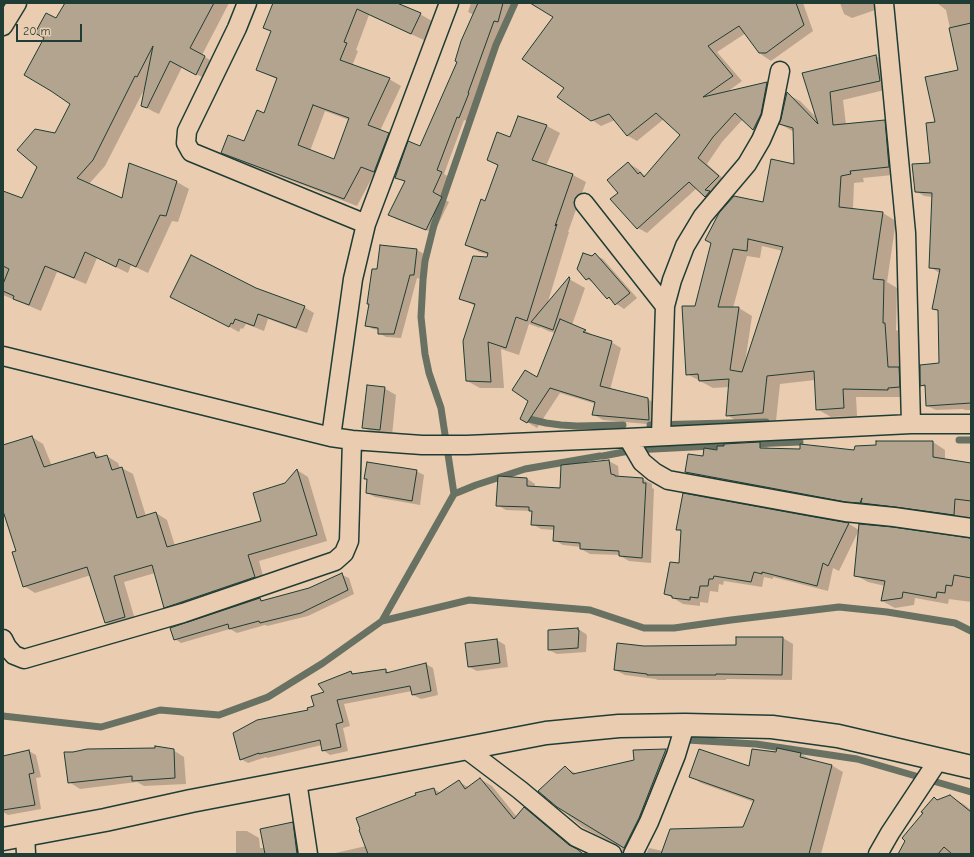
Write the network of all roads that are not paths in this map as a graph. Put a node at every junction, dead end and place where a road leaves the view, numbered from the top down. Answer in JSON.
{"nodes":[{"id":1,"x":17,"y":3,"type":"edge"},
{"id":2,"x":247,"y":3,"type":"edge"},
{"id":3,"x":449,"y":3,"type":"edge"},
{"id":4,"x":884,"y":3,"type":"edge"},
{"id":5,"x":3,"y":26,"type":"edge"},
{"id":6,"x":780,"y":71,"type":"dead end"},
{"id":7,"x":584,"y":203,"type":"dead end"},
{"id":8,"x":366,"y":224,"type":"junction"},
{"id":9,"x":665,"y":306,"type":"junction"},
{"id":10,"x":3,"y":356,"type":"edge"},
{"id":11,"x":911,"y":424,"type":"junction"},
{"id":12,"x":971,"y":424,"type":"edge"},
{"id":13,"x":661,"y":436,"type":"junction"},
{"id":14,"x":331,"y":437,"type":"junction"},
{"id":15,"x":628,"y":438,"type":"junction"},
{"id":16,"x":352,"y":440,"type":"junction"},
{"id":17,"x":971,"y":528,"type":"edge"},
{"id":18,"x":3,"y":639,"type":"edge"},
{"id":19,"x":685,"y":725,"type":"junction"},
{"id":20,"x":466,"y":749,"type":"junction"},
{"id":21,"x":939,"y":759,"type":"junction"},
{"id":22,"x":971,"y":766,"type":"edge"},
{"id":23,"x":297,"y":781,"type":"junction"},
{"id":24,"x":3,"y":839,"type":"edge"},
{"id":25,"x":26,"y":844,"type":"edge"},
{"id":26,"x":308,"y":854,"type":"edge"},
{"id":27,"x":612,"y":854,"type":"edge"},
{"id":28,"x":633,"y":854,"type":"edge"},
{"id":29,"x":878,"y":854,"type":"edge"}],
"edges":[{"from":1,"to":5,"type":"street"},
{"from":2,"to":8,"type":"street"},
{"from":3,"to":8,"type":"street"},
{"from":4,"to":11,"type":"street"},
{"from":6,"to":9,"type":"street"},
{"from":7,"to":9,"type":"street"},
{"from":8,"to":14,"type":"street"},
{"from":9,"to":13,"type":"street"},
{"from":10,"to":14,"type":"street"},
{"from":11,"to":12,"type":"street"},
{"from":11,"to":13,"type":"street"},
{"from":13,"to":15,"type":"street"},
{"from":14,"to":16,"type":"street"},
{"from":15,"to":16,"type":"street"},
{"from":15,"to":17,"type":"street"},
{"from":16,"to":18,"type":"street"},
{"from":19,"to":20,"type":"main road"},
{"from":19,"to":21,"type":"main road"},
{"from":19,"to":28,"type":"street"},
{"from":20,"to":23,"type":"main road"},
{"from":20,"to":27,"type":"street"},
{"from":21,"to":22,"type":"main road"},
{"from":21,"to":29,"type":"street"},
{"from":23,"to":25,"type":"main road"},
{"from":23,"to":26,"type":"street"},
{"from":24,"to":25,"type":"main road"}]}
